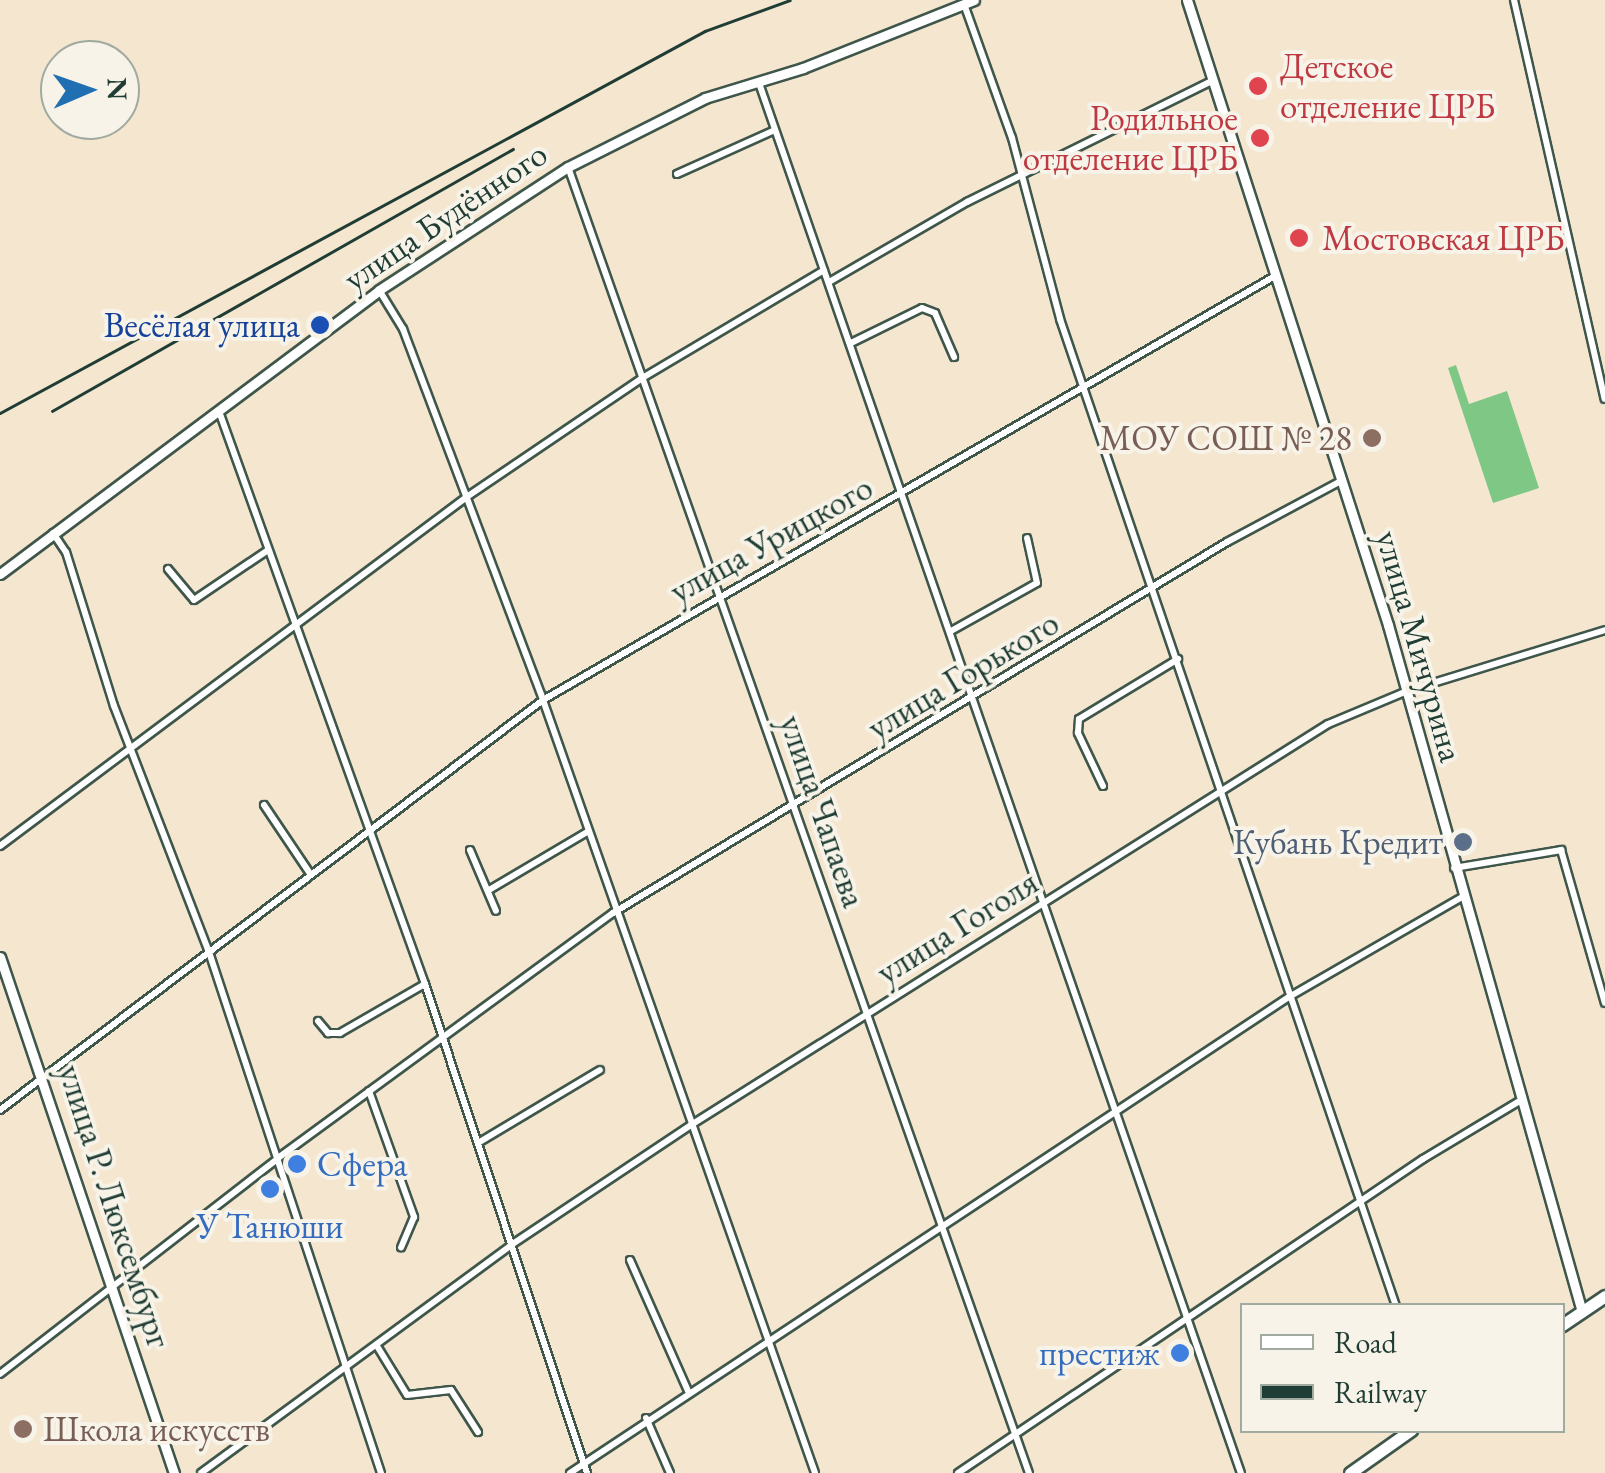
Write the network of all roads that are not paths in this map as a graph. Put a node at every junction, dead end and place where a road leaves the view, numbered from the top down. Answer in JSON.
{"nodes":[{"id":1,"x":1187,"y":0,"type":"edge"},
{"id":2,"x":1514,"y":0,"type":"edge"},
{"id":3,"x":969,"y":2,"type":"edge"},
{"id":4,"x":1212,"y":81,"type":"junction"},
{"id":5,"x":758,"y":82,"type":"junction"},
{"id":6,"x":775,"y":130,"type":"junction"},
{"id":7,"x":568,"y":167,"type":"junction"},
{"id":8,"x":677,"y":174,"type":"dead end"},
{"id":9,"x":1024,"y":176,"type":"junction"},
{"id":10,"x":824,"y":270,"type":"junction"},
{"id":11,"x":1275,"y":276,"type":"junction"},
{"id":12,"x":829,"y":282,"type":"junction"},
{"id":13,"x":379,"y":290,"type":"junction"},
{"id":14,"x":850,"y":344,"type":"junction"},
{"id":15,"x":954,"y":357,"type":"dead end"},
{"id":16,"x":644,"y":377,"type":"junction"},
{"id":17,"x":1086,"y":385,"type":"junction"},
{"id":18,"x":1605,"y":399,"type":"edge"},
{"id":19,"x":220,"y":414,"type":"junction"},
{"id":20,"x":1341,"y":480,"type":"junction"},
{"id":21,"x":902,"y":494,"type":"junction"},
{"id":22,"x":468,"y":496,"type":"junction"},
{"id":23,"x":53,"y":534,"type":"junction"},
{"id":24,"x":1027,"y":538,"type":"dead end"},
{"id":25,"x":268,"y":550,"type":"junction"},
{"id":26,"x":168,"y":568,"type":"dead end"},
{"id":27,"x":0,"y":574,"type":"edge"},
{"id":28,"x":1155,"y":586,"type":"junction"},
{"id":29,"x":722,"y":594,"type":"junction"},
{"id":30,"x":294,"y":626,"type":"junction"},
{"id":31,"x":1605,"y":630,"type":"edge"},
{"id":32,"x":951,"y":631,"type":"junction"},
{"id":33,"x":1179,"y":659,"type":"junction"},
{"id":34,"x":1408,"y":691,"type":"junction"},
{"id":35,"x":543,"y":700,"type":"junction"},
{"id":36,"x":974,"y":700,"type":"junction"},
{"id":37,"x":132,"y":748,"type":"junction"},
{"id":38,"x":1103,"y":786,"type":"dead end"},
{"id":39,"x":1221,"y":793,"type":"junction"},
{"id":40,"x":796,"y":804,"type":"junction"},
{"id":41,"x":264,"y":805,"type":"dead end"},
{"id":42,"x":370,"y":829,"type":"junction"},
{"id":43,"x":588,"y":832,"type":"junction"},
{"id":44,"x":0,"y":846,"type":"edge"},
{"id":45,"x":470,"y":850,"type":"dead end"},
{"id":46,"x":1454,"y":868,"type":"junction"},
{"id":47,"x":311,"y":875,"type":"junction"},
{"id":48,"x":490,"y":890,"type":"junction"},
{"id":49,"x":1462,"y":897,"type":"junction"},
{"id":50,"x":1042,"y":902,"type":"junction"},
{"id":51,"x":496,"y":911,"type":"dead end"},
{"id":52,"x":613,"y":913,"type":"junction"},
{"id":53,"x":210,"y":952,"type":"junction"},
{"id":54,"x":0,"y":957,"type":"edge"},
{"id":55,"x":425,"y":984,"type":"junction"},
{"id":56,"x":1289,"y":997,"type":"junction"},
{"id":57,"x":1605,"y":1003,"type":"edge"},
{"id":58,"x":865,"y":1014,"type":"junction"},
{"id":59,"x":318,"y":1021,"type":"dead end"},
{"id":60,"x":442,"y":1036,"type":"junction"},
{"id":61,"x":600,"y":1070,"type":"dead end"},
{"id":62,"x":45,"y":1077,"type":"junction"},
{"id":63,"x":369,"y":1091,"type":"junction"},
{"id":64,"x":1518,"y":1102,"type":"junction"},
{"id":65,"x":0,"y":1110,"type":"edge"},
{"id":66,"x":1114,"y":1114,"type":"junction"},
{"id":67,"x":691,"y":1125,"type":"junction"},
{"id":68,"x":478,"y":1143,"type":"junction"},
{"id":69,"x":278,"y":1158,"type":"junction"},
{"id":70,"x":1360,"y":1204,"type":"junction"},
{"id":71,"x":942,"y":1223,"type":"junction"},
{"id":72,"x":511,"y":1245,"type":"junction"},
{"id":73,"x":401,"y":1247,"type":"dead end"},
{"id":74,"x":630,"y":1260,"type":"dead end"},
{"id":75,"x":113,"y":1288,"type":"junction"},
{"id":76,"x":1605,"y":1296,"type":"edge"},
{"id":77,"x":1395,"y":1303,"type":"edge"},
{"id":78,"x":1582,"y":1312,"type":"junction"},
{"id":79,"x":1187,"y":1322,"type":"junction"},
{"id":80,"x":1565,"y":1323,"type":"edge"},
{"id":81,"x":767,"y":1340,"type":"junction"},
{"id":82,"x":377,"y":1346,"type":"junction"},
{"id":83,"x":346,"y":1369,"type":"junction"},
{"id":84,"x":0,"y":1374,"type":"edge"},
{"id":85,"x":688,"y":1391,"type":"junction"},
{"id":86,"x":646,"y":1418,"type":"junction"},
{"id":87,"x":478,"y":1432,"type":"dead end"},
{"id":88,"x":1016,"y":1433,"type":"junction"},
{"id":89,"x":1407,"y":1433,"type":"edge"},
{"id":90,"x":584,"y":1462,"type":"junction"},
{"id":91,"x":174,"y":1473,"type":"edge"},
{"id":92,"x":201,"y":1473,"type":"edge"},
{"id":93,"x":381,"y":1473,"type":"edge"},
{"id":94,"x":570,"y":1473,"type":"edge"},
{"id":95,"x":587,"y":1473,"type":"edge"},
{"id":96,"x":670,"y":1473,"type":"edge"},
{"id":97,"x":815,"y":1473,"type":"edge"},
{"id":98,"x":958,"y":1473,"type":"edge"},
{"id":99,"x":1030,"y":1473,"type":"edge"},
{"id":100,"x":1240,"y":1473,"type":"edge"},
{"id":101,"x":1350,"y":1473,"type":"edge"}],
"edges":[{"from":1,"to":4,"type":"street","name":"улица Мичурина"},
{"from":2,"to":18,"type":"street"},
{"from":3,"to":5,"type":"street","name":"улица Будённого"},
{"from":3,"to":9,"type":"street"},
{"from":4,"to":9,"type":"street"},
{"from":4,"to":11,"type":"street","name":"улица Мичурина"},
{"from":5,"to":6,"type":"street"},
{"from":5,"to":7,"type":"street","name":"улица Будённого"},
{"from":6,"to":8,"type":"street"},
{"from":6,"to":10,"type":"street"},
{"from":7,"to":13,"type":"street","name":"улица Будённого"},
{"from":7,"to":16,"type":"street","name":"улица Чапаева"},
{"from":9,"to":12,"type":"street"},
{"from":9,"to":17,"type":"street"},
{"from":10,"to":12,"type":"street"},
{"from":10,"to":16,"type":"street"},
{"from":11,"to":17,"type":"street","name":"улица Урицкого"},
{"from":11,"to":20,"type":"street","name":"улица Мичурина"},
{"from":12,"to":14,"type":"street"},
{"from":13,"to":19,"type":"street","name":"улица Будённого"},
{"from":13,"to":22,"type":"street"},
{"from":14,"to":15,"type":"street"},
{"from":14,"to":21,"type":"street"},
{"from":16,"to":22,"type":"street"},
{"from":16,"to":29,"type":"street","name":"улица Чапаева"},
{"from":17,"to":21,"type":"street","name":"улица Урицкого"},
{"from":17,"to":28,"type":"street"},
{"from":19,"to":23,"type":"street","name":"улица Будённого"},
{"from":19,"to":25,"type":"street"},
{"from":20,"to":28,"type":"street","name":"улица Горького"},
{"from":20,"to":34,"type":"street","name":"улица Мичурина"},
{"from":21,"to":29,"type":"street","name":"улица Урицкого"},
{"from":21,"to":32,"type":"street"},
{"from":22,"to":30,"type":"street"},
{"from":22,"to":35,"type":"street"},
{"from":23,"to":27,"type":"street","name":"улица Будённого"},
{"from":23,"to":37,"type":"street"},
{"from":24,"to":32,"type":"street"},
{"from":25,"to":26,"type":"street"},
{"from":25,"to":30,"type":"street"},
{"from":28,"to":33,"type":"street"},
{"from":28,"to":36,"type":"street","name":"улица Горького"},
{"from":29,"to":35,"type":"street","name":"улица Урицкого"},
{"from":29,"to":40,"type":"street","name":"улица Чапаева"},
{"from":30,"to":37,"type":"street"},
{"from":30,"to":42,"type":"street"},
{"from":31,"to":34,"type":"street","name":"улица Гоголя"},
{"from":32,"to":36,"type":"street"},
{"from":33,"to":38,"type":"street"},
{"from":33,"to":39,"type":"street"},
{"from":34,"to":39,"type":"street","name":"улица Гоголя"},
{"from":34,"to":46,"type":"street","name":"улица Мичурина"},
{"from":35,"to":42,"type":"street","name":"улица Урицкого"},
{"from":35,"to":43,"type":"street"},
{"from":36,"to":40,"type":"street","name":"улица Горького"},
{"from":36,"to":50,"type":"street"},
{"from":37,"to":44,"type":"street"},
{"from":37,"to":53,"type":"street"},
{"from":39,"to":50,"type":"street","name":"улица Гоголя"},
{"from":39,"to":56,"type":"street"},
{"from":40,"to":52,"type":"street","name":"улица Горького"},
{"from":40,"to":58,"type":"street","name":"улица Чапаева"},
{"from":41,"to":47,"type":"street"},
{"from":42,"to":47,"type":"street","name":"улица Урицкого"},
{"from":42,"to":55,"type":"street"},
{"from":43,"to":48,"type":"street"},
{"from":43,"to":52,"type":"street"},
{"from":45,"to":48,"type":"street"},
{"from":46,"to":49,"type":"street","name":"улица Мичурина"},
{"from":46,"to":57,"type":"street"},
{"from":47,"to":53,"type":"street","name":"улица Урицкого"},
{"from":48,"to":51,"type":"street"},
{"from":49,"to":56,"type":"street"},
{"from":49,"to":64,"type":"street","name":"улица Мичурина"},
{"from":50,"to":58,"type":"street","name":"улица Гоголя"},
{"from":50,"to":66,"type":"street"},
{"from":52,"to":60,"type":"street","name":"улица Горького"},
{"from":52,"to":67,"type":"street"},
{"from":53,"to":62,"type":"street","name":"улица Урицкого"},
{"from":53,"to":69,"type":"street"},
{"from":54,"to":62,"type":"street","name":"улица Р. Люксембург"},
{"from":55,"to":59,"type":"street"},
{"from":55,"to":60,"type":"street"},
{"from":56,"to":66,"type":"street"},
{"from":56,"to":70,"type":"street"},
{"from":58,"to":67,"type":"street","name":"улица Гоголя"},
{"from":58,"to":71,"type":"street","name":"улица Чапаева"},
{"from":60,"to":63,"type":"street","name":"улица Горького"},
{"from":60,"to":68,"type":"street"},
{"from":61,"to":68,"type":"street"},
{"from":62,"to":65,"type":"street","name":"улица Урицкого"},
{"from":62,"to":75,"type":"street","name":"улица Р. Люксембург"},
{"from":63,"to":69,"type":"street","name":"улица Горького"},
{"from":63,"to":73,"type":"street"},
{"from":64,"to":70,"type":"street"},
{"from":64,"to":78,"type":"street","name":"улица Мичурина"},
{"from":66,"to":71,"type":"street"},
{"from":66,"to":79,"type":"street"},
{"from":67,"to":72,"type":"street","name":"улица Гоголя"},
{"from":67,"to":81,"type":"street"},
{"from":68,"to":72,"type":"street"},
{"from":69,"to":75,"type":"street","name":"улица Горького"},
{"from":69,"to":83,"type":"street"},
{"from":70,"to":77,"type":"street"},
{"from":70,"to":79,"type":"street"},
{"from":71,"to":81,"type":"street"},
{"from":71,"to":88,"type":"street","name":"улица Чапаева"},
{"from":72,"to":82,"type":"street","name":"улица Гоголя"},
{"from":72,"to":90,"type":"street"},
{"from":74,"to":85,"type":"street"},
{"from":75,"to":84,"type":"street","name":"улица Горького"},
{"from":75,"to":91,"type":"street","name":"улица Р. Люксембург"},
{"from":76,"to":78,"type":"main road"},
{"from":78,"to":80,"type":"main road"},
{"from":79,"to":88,"type":"street"},
{"from":79,"to":100,"type":"street"},
{"from":81,"to":85,"type":"street"},
{"from":81,"to":97,"type":"street"},
{"from":82,"to":83,"type":"street","name":"улица Гоголя"},
{"from":82,"to":87,"type":"street"},
{"from":83,"to":92,"type":"street","name":"улица Гоголя"},
{"from":83,"to":93,"type":"street"},
{"from":85,"to":86,"type":"street"},
{"from":86,"to":90,"type":"street"},
{"from":86,"to":96,"type":"street"},
{"from":88,"to":98,"type":"street"},
{"from":88,"to":99,"type":"street","name":"улица Чапаева"},
{"from":89,"to":101,"type":"main road"},
{"from":90,"to":94,"type":"street"},
{"from":90,"to":95,"type":"street"}]}
